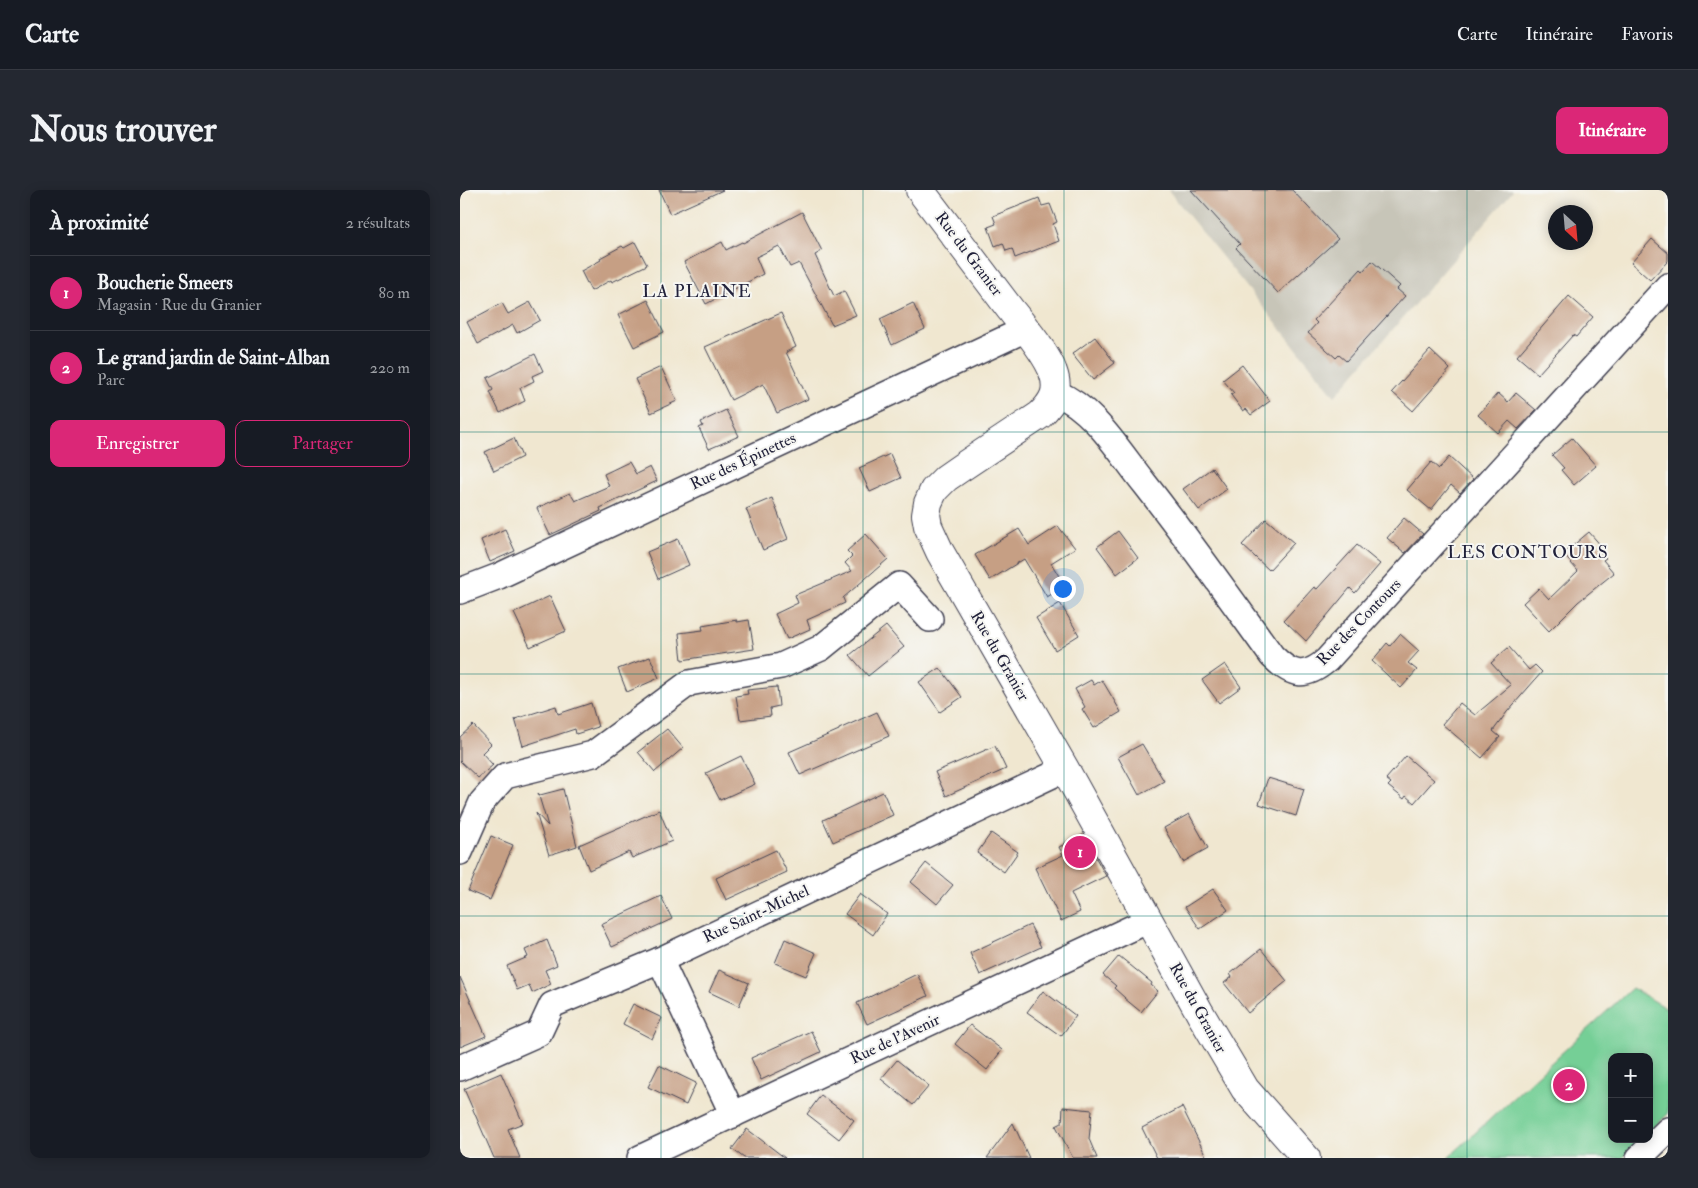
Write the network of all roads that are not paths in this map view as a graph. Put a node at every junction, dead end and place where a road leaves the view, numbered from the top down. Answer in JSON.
{"nodes":[{"id":1,"x":920,"y":190,"type":"edge"},
{"id":2,"x":1668,"y":286,"type":"edge"},
{"id":3,"x":1026,"y":329,"type":"junction"},
{"id":4,"x":1056,"y":393,"type":"junction"},
{"id":5,"x":460,"y":591,"type":"edge"},
{"id":6,"x":930,"y":619,"type":"dead end"},
{"id":7,"x":1065,"y":769,"type":"junction"},
{"id":8,"x":460,"y":852,"type":"edge"},
{"id":9,"x":1149,"y":920,"type":"junction"},
{"id":10,"x":660,"y":960,"type":"junction"},
{"id":11,"x":460,"y":1068,"type":"edge"},
{"id":12,"x":733,"y":1115,"type":"junction"},
{"id":13,"x":1668,"y":1130,"type":"edge"},
{"id":14,"x":640,"y":1158,"type":"edge"},
{"id":15,"x":1306,"y":1158,"type":"edge"},
{"id":16,"x":1638,"y":1158,"type":"edge"}],
"edges":[{"from":1,"to":3,"type":"street","name":"Rue du Granier"},
{"from":2,"to":4,"type":"street","name":"Rue des Contours"},
{"from":3,"to":4,"type":"street","name":"Rue du Granier"},
{"from":3,"to":5,"type":"street","name":"Rue des Épinettes"},
{"from":4,"to":7,"type":"street","name":"Rue du Granier"},
{"from":6,"to":8,"type":"street"},
{"from":7,"to":9,"type":"street","name":"Rue du Granier"},
{"from":7,"to":10,"type":"street","name":"Rue Saint-Michel"},
{"from":9,"to":12,"type":"street","name":"Rue de l'Avenir"},
{"from":9,"to":15,"type":"street","name":"Rue du Granier"},
{"from":10,"to":11,"type":"street","name":"Rue Saint-Michel"},
{"from":10,"to":12,"type":"street"},
{"from":12,"to":14,"type":"street","name":"Rue de l'Avenir"},
{"from":13,"to":16,"type":"street"}]}
